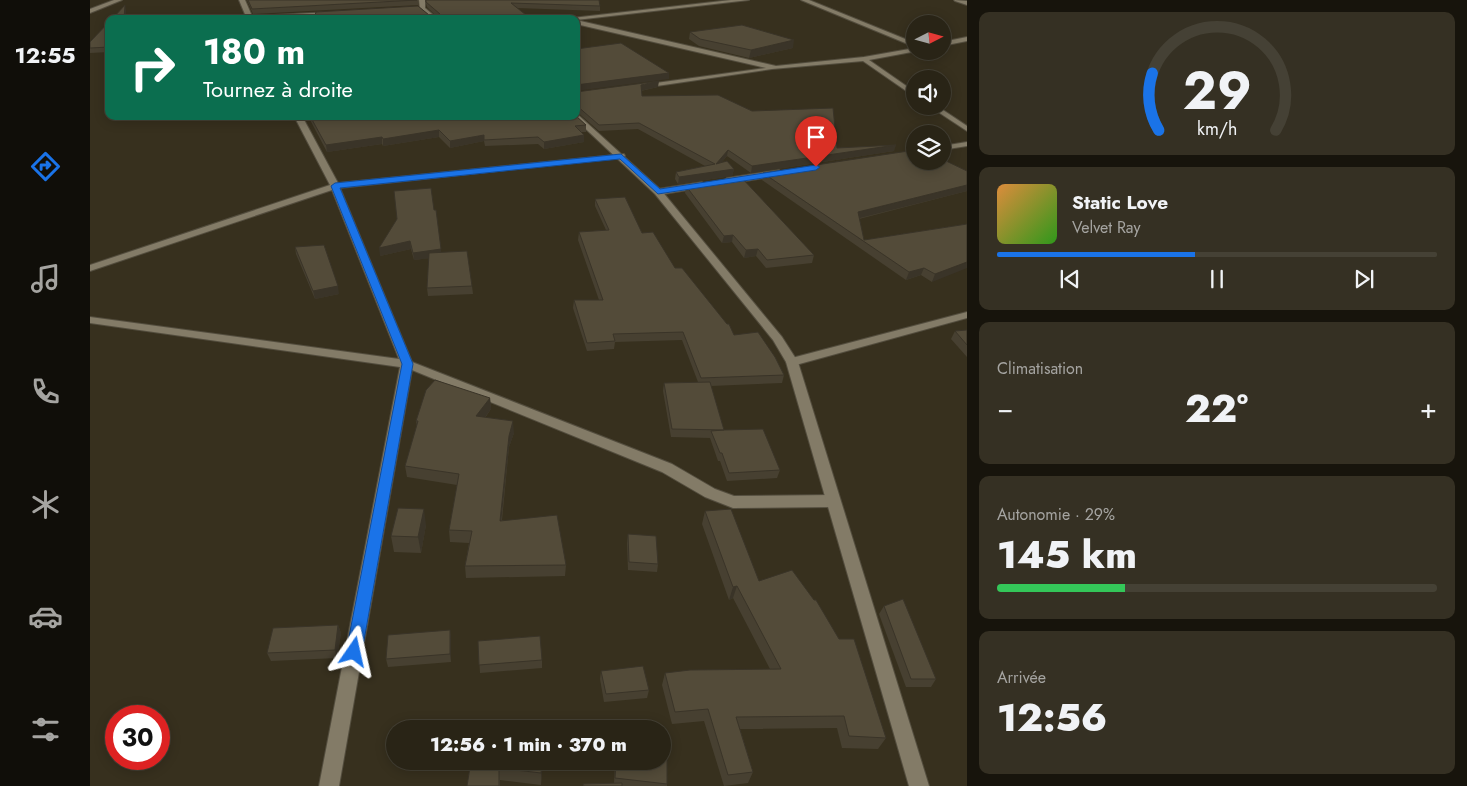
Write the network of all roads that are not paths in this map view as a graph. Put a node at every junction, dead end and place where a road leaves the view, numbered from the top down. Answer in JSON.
{"nodes":[{"id":1,"x":119,"y":0,"type":"edge"},
{"id":2,"x":242,"y":0,"type":"edge"},
{"id":3,"x":422,"y":0,"type":"edge"},
{"id":4,"x":746,"y":0,"type":"edge"},
{"id":5,"x":804,"y":0,"type":"edge"},
{"id":6,"x":957,"y":0,"type":"edge"},
{"id":7,"x":967,"y":3,"type":"edge"},
{"id":8,"x":422,"y":9,"type":"junction"},
{"id":9,"x":412,"y":10,"type":"edge"},
{"id":10,"x":90,"y":11,"type":"edge"},
{"id":11,"x":336,"y":13,"type":"edge"},
{"id":12,"x":248,"y":15,"type":"edge"},
{"id":13,"x":301,"y":15,"type":"edge"},
{"id":14,"x":430,"y":15,"type":"edge"},
{"id":15,"x":580,"y":18,"type":"edge"},
{"id":16,"x":580,"y":23,"type":"edge"},
{"id":17,"x":967,"y":39,"type":"edge"},
{"id":18,"x":906,"y":41,"type":"edge"},
{"id":19,"x":951,"y":42,"type":"edge"},
{"id":20,"x":906,"y":52,"type":"edge"},
{"id":21,"x":864,"y":59,"type":"junction"},
{"id":22,"x":776,"y":68,"type":"junction"},
{"id":23,"x":634,"y":87,"type":"edge"},
{"id":24,"x":906,"y":89,"type":"edge"},
{"id":25,"x":946,"y":115,"type":"edge"},
{"id":26,"x":580,"y":119,"type":"edge"},
{"id":27,"x":300,"y":120,"type":"edge"},
{"id":28,"x":967,"y":129,"type":"edge"},
{"id":29,"x":967,"y":144,"type":"edge"},
{"id":30,"x":951,"y":147,"type":"edge"},
{"id":31,"x":621,"y":156,"type":"junction"},
{"id":32,"x":786,"y":172,"type":"edge"},
{"id":33,"x":717,"y":182,"type":"edge"},
{"id":34,"x":708,"y":184,"type":"edge"},
{"id":35,"x":335,"y":186,"type":"junction"},
{"id":36,"x":658,"y":192,"type":"junction"},
{"id":37,"x":90,"y":268,"type":"edge"},
{"id":38,"x":967,"y":315,"type":"edge"},
{"id":39,"x":90,"y":320,"type":"edge"},
{"id":40,"x":792,"y":362,"type":"junction"},
{"id":41,"x":407,"y":364,"type":"junction"},
{"id":42,"x":833,"y":501,"type":"junction"},
{"id":43,"x":329,"y":786,"type":"edge"},
{"id":44,"x":920,"y":786,"type":"edge"}],
"edges":[{"from":1,"to":10,"type":"street"},
{"from":2,"to":12,"type":"street"},
{"from":3,"to":8,"type":"street"},
{"from":4,"to":15,"type":"street"},
{"from":5,"to":18,"type":"street"},
{"from":6,"to":7,"type":"street"},
{"from":8,"to":9,"type":"street"},
{"from":8,"to":14,"type":"street"},
{"from":11,"to":13,"type":"street"},
{"from":16,"to":22,"type":"street"},
{"from":17,"to":19,"type":"street"},
{"from":20,"to":21,"type":"street"},
{"from":21,"to":22,"type":"street"},
{"from":21,"to":24,"type":"street"},
{"from":22,"to":23,"type":"street"},
{"from":25,"to":28,"type":"street"},
{"from":26,"to":31,"type":"street"},
{"from":27,"to":35,"type":"street"},
{"from":29,"to":30,"type":"street"},
{"from":31,"to":35,"type":"street"},
{"from":31,"to":36,"type":"street"},
{"from":32,"to":33,"type":"street"},
{"from":34,"to":36,"type":"street"},
{"from":35,"to":37,"type":"street"},
{"from":35,"to":41,"type":"street"},
{"from":36,"to":40,"type":"street"},
{"from":38,"to":40,"type":"street"},
{"from":39,"to":41,"type":"street"},
{"from":40,"to":42,"type":"street"},
{"from":41,"to":42,"type":"street"},
{"from":41,"to":43,"type":"street"},
{"from":42,"to":44,"type":"street"}]}
